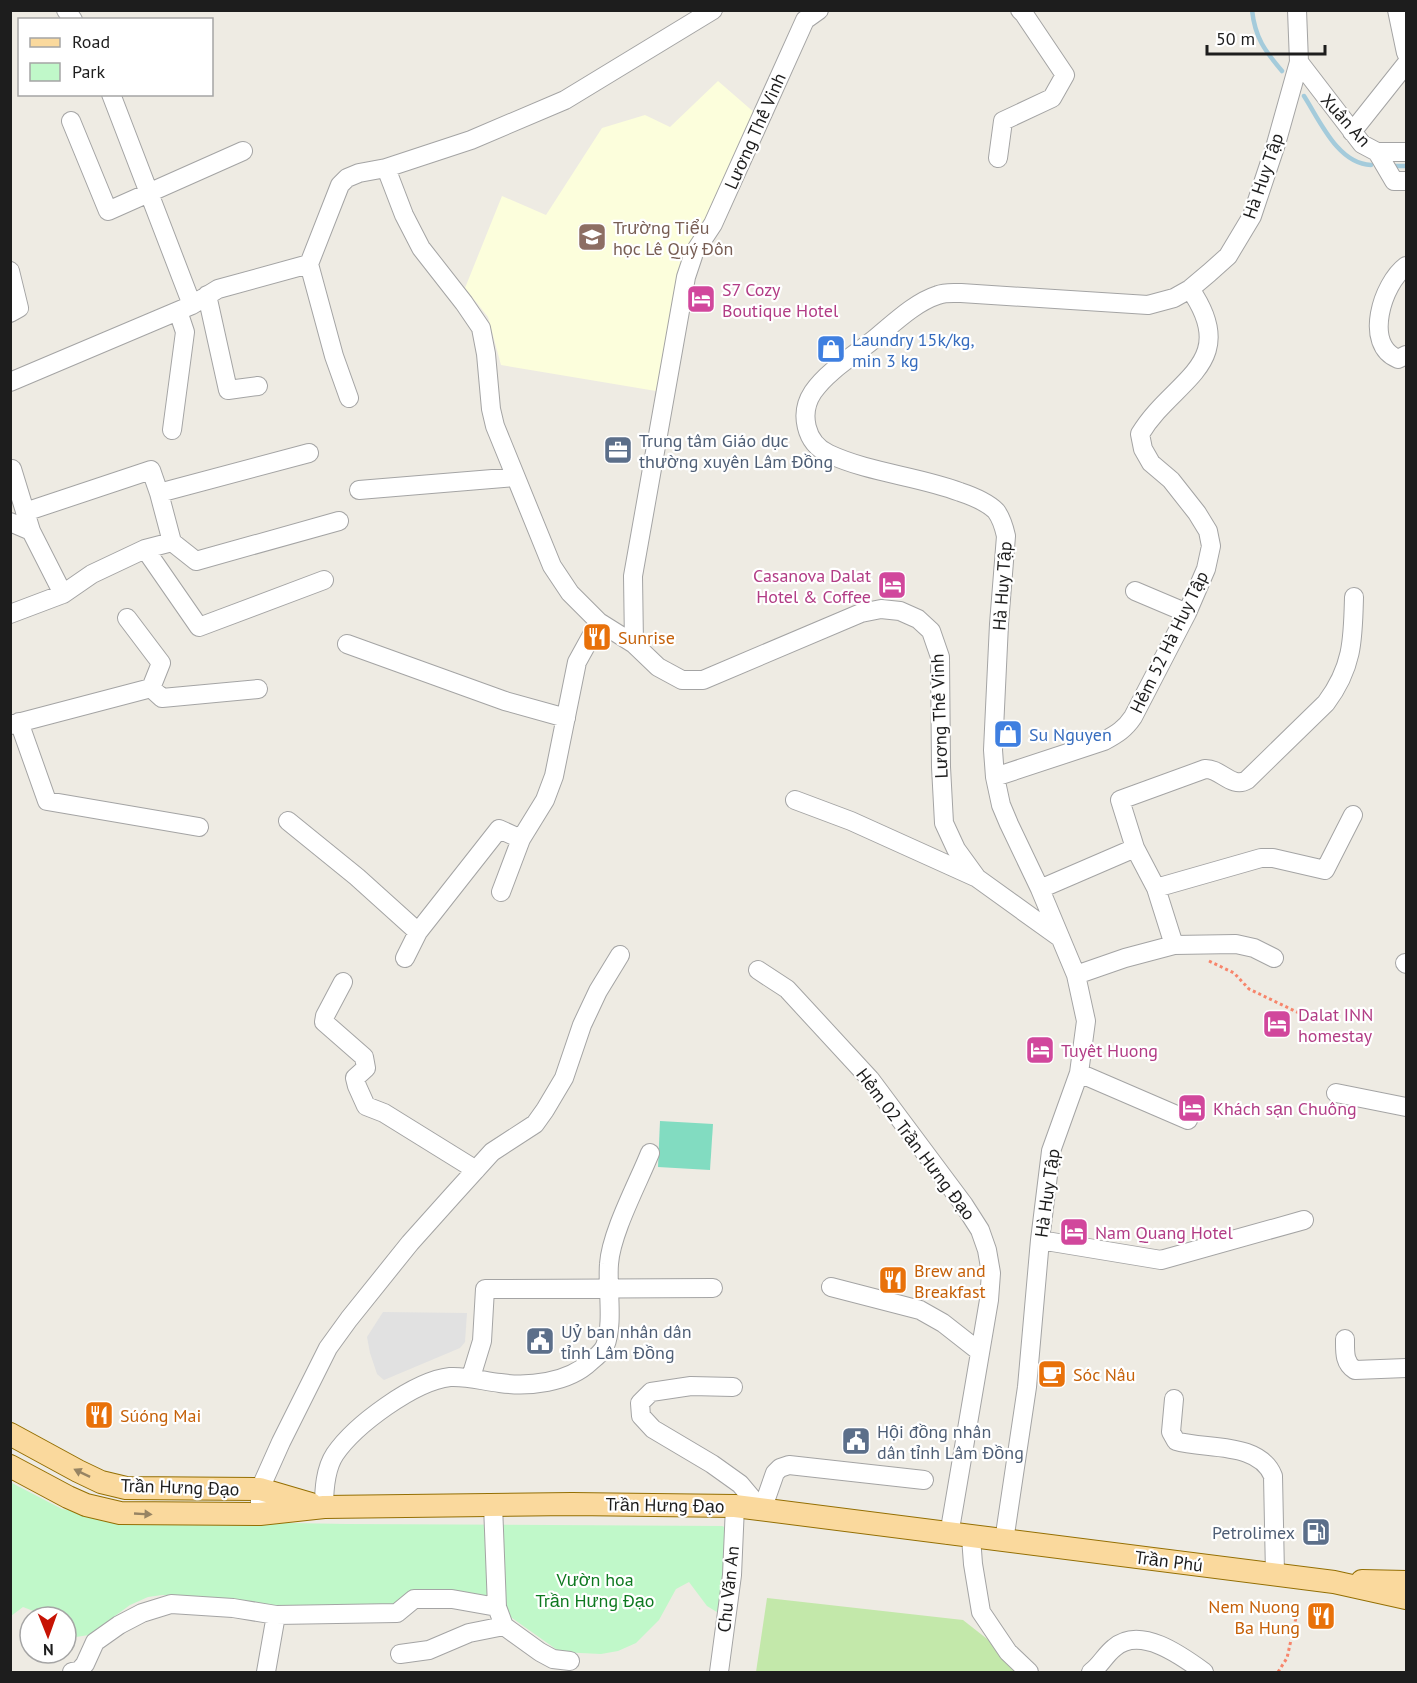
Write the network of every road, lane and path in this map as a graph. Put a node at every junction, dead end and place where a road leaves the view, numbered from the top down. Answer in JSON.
{"nodes":[{"id":1,"x":712,"y":10,"type":"edge"},
{"id":2,"x":1020,"y":10,"type":"edge"},
{"id":3,"x":1297,"y":10,"type":"edge"},
{"id":4,"x":1397,"y":10,"type":"edge"},
{"id":5,"x":812,"y":14,"type":"edge"},
{"id":6,"x":1407,"y":53,"type":"edge"},
{"id":7,"x":1299,"y":62,"type":"junction"},
{"id":8,"x":1407,"y":64,"type":"edge"},
{"id":9,"x":112,"y":96,"type":"edge"},
{"id":10,"x":70,"y":121,"type":"dead end"},
{"id":11,"x":1352,"y":132,"type":"junction"},
{"id":12,"x":243,"y":151,"type":"dead end"},
{"id":13,"x":1377,"y":152,"type":"junction"},
{"id":14,"x":1407,"y":152,"type":"edge"},
{"id":15,"x":998,"y":158,"type":"dead end"},
{"id":16,"x":386,"y":168,"type":"junction"},
{"id":17,"x":1407,"y":182,"type":"edge"},
{"id":18,"x":150,"y":193,"type":"junction"},
{"id":19,"x":309,"y":264,"type":"junction"},
{"id":20,"x":1407,"y":266,"type":"edge"},
{"id":21,"x":10,"y":272,"type":"edge"},
{"id":22,"x":1190,"y":289,"type":"junction"},
{"id":23,"x":192,"y":304,"type":"junction"},
{"id":24,"x":10,"y":313,"type":"edge"},
{"id":25,"x":1407,"y":355,"type":"edge"},
{"id":26,"x":10,"y":382,"type":"edge"},
{"id":27,"x":258,"y":386,"type":"dead end"},
{"id":28,"x":349,"y":398,"type":"dead end"},
{"id":29,"x":172,"y":430,"type":"dead end"},
{"id":30,"x":309,"y":453,"type":"dead end"},
{"id":31,"x":12,"y":469,"type":"dead end"},
{"id":32,"x":515,"y":477,"type":"junction"},
{"id":33,"x":359,"y":490,"type":"dead end"},
{"id":34,"x":159,"y":493,"type":"junction"},
{"id":35,"x":18,"y":517,"type":"edge"},
{"id":36,"x":339,"y":520,"type":"dead end"},
{"id":37,"x":172,"y":542,"type":"junction"},
{"id":38,"x":145,"y":549,"type":"junction"},
{"id":39,"x":324,"y":580,"type":"dead end"},
{"id":40,"x":1135,"y":591,"type":"dead end"},
{"id":41,"x":63,"y":594,"type":"junction"},
{"id":42,"x":1353,"y":597,"type":"dead end"},
{"id":43,"x":1187,"y":613,"type":"junction"},
{"id":44,"x":10,"y":614,"type":"edge"},
{"id":45,"x":127,"y":618,"type":"dead end"},
{"id":46,"x":599,"y":622,"type":"junction"},
{"id":47,"x":347,"y":644,"type":"dead end"},
{"id":48,"x":634,"y":644,"type":"junction"},
{"id":49,"x":151,"y":688,"type":"junction"},
{"id":50,"x":258,"y":689,"type":"dead end"},
{"id":51,"x":566,"y":718,"type":"junction"},
{"id":52,"x":15,"y":724,"type":"edge"},
{"id":53,"x":995,"y":777,"type":"junction"},
{"id":54,"x":795,"y":800,"type":"dead end"},
{"id":55,"x":1353,"y":815,"type":"dead end"},
{"id":56,"x":288,"y":820,"type":"dead end"},
{"id":57,"x":199,"y":827,"type":"dead end"},
{"id":58,"x":520,"y":839,"type":"junction"},
{"id":59,"x":1135,"y":848,"type":"junction"},
{"id":60,"x":977,"y":878,"type":"junction"},
{"id":61,"x":1156,"y":888,"type":"junction"},
{"id":62,"x":1040,"y":889,"type":"junction"},
{"id":63,"x":501,"y":892,"type":"dead end"},
{"id":64,"x":418,"y":932,"type":"junction"},
{"id":65,"x":1059,"y":937,"type":"junction"},
{"id":66,"x":1174,"y":945,"type":"junction"},
{"id":67,"x":620,"y":955,"type":"dead end"},
{"id":68,"x":405,"y":958,"type":"dead end"},
{"id":69,"x":1274,"y":958,"type":"dead end"},
{"id":70,"x":1204,"y":959,"type":"dead end"},
{"id":71,"x":758,"y":970,"type":"dead end"},
{"id":72,"x":1076,"y":975,"type":"junction"},
{"id":73,"x":343,"y":982,"type":"dead end"},
{"id":74,"x":1299,"y":1013,"type":"dead end"},
{"id":75,"x":1079,"y":1073,"type":"junction"},
{"id":76,"x":1336,"y":1093,"type":"dead end"},
{"id":77,"x":1407,"y":1107,"type":"edge"},
{"id":78,"x":1188,"y":1120,"type":"dead end"},
{"id":79,"x":650,"y":1153,"type":"dead end"},
{"id":80,"x":476,"y":1170,"type":"junction"},
{"id":81,"x":1304,"y":1220,"type":"dead end"},
{"id":82,"x":1040,"y":1240,"type":"junction"},
{"id":83,"x":831,"y":1287,"type":"dead end"},
{"id":84,"x":713,"y":1288,"type":"dead end"},
{"id":85,"x":609,"y":1290,"type":"junction"},
{"id":86,"x":1345,"y":1340,"type":"dead end"},
{"id":87,"x":980,"y":1352,"type":"junction"},
{"id":88,"x":1407,"y":1368,"type":"edge"},
{"id":89,"x":471,"y":1377,"type":"junction"},
{"id":90,"x":733,"y":1387,"type":"dead end"},
{"id":91,"x":1174,"y":1399,"type":"dead end"},
{"id":92,"x":10,"y":1434,"type":"edge"},
{"id":93,"x":10,"y":1466,"type":"edge"},
{"id":94,"x":924,"y":1480,"type":"dead end"},
{"id":95,"x":260,"y":1489,"type":"junction"},
{"id":96,"x":493,"y":1505,"type":"junction"},
{"id":97,"x":735,"y":1506,"type":"junction"},
{"id":98,"x":324,"y":1507,"type":"junction"},
{"id":99,"x":762,"y":1510,"type":"junction"},
{"id":100,"x":260,"y":1514,"type":"junction"},
{"id":101,"x":949,"y":1535,"type":"junction"},
{"id":102,"x":971,"y":1537,"type":"junction"},
{"id":103,"x":1004,"y":1541,"type":"junction"},
{"id":104,"x":1275,"y":1574,"type":"junction"},
{"id":105,"x":1334,"y":1582,"type":"junction"},
{"id":106,"x":1407,"y":1582,"type":"edge"},
{"id":107,"x":1407,"y":1598,"type":"edge"},
{"id":108,"x":1299,"y":1604,"type":"dead end"},
{"id":109,"x":497,"y":1607,"type":"junction"},
{"id":110,"x":276,"y":1615,"type":"junction"},
{"id":111,"x":504,"y":1626,"type":"junction"},
{"id":112,"x":400,"y":1654,"type":"dead end"},
{"id":113,"x":570,"y":1661,"type":"dead end"},
{"id":114,"x":72,"y":1672,"type":"edge"},
{"id":115,"x":266,"y":1672,"type":"edge"},
{"id":116,"x":719,"y":1672,"type":"edge"},
{"id":117,"x":1029,"y":1672,"type":"edge"},
{"id":118,"x":1091,"y":1672,"type":"edge"},
{"id":119,"x":1204,"y":1672,"type":"edge"},
{"id":120,"x":1278,"y":1672,"type":"edge"}],
"edges":[{"from":1,"to":16,"type":"street"},
{"from":2,"to":15,"type":"street"},
{"from":3,"to":7,"type":"street","name":"Hà Huy Tập"},
{"from":4,"to":6,"type":"street"},
{"from":5,"to":48,"type":"street","name":"Lương Thế Vinh"},
{"from":7,"to":11,"type":"street","name":"Xuân An"},
{"from":7,"to":22,"type":"street","name":"Hà Huy Tập"},
{"from":8,"to":11,"type":"street"},
{"from":9,"to":18,"type":"street"},
{"from":10,"to":18,"type":"street"},
{"from":11,"to":13,"type":"street","name":"Xuân An"},
{"from":12,"to":18,"type":"street"},
{"from":13,"to":14,"type":"street","name":"Xuân An"},
{"from":13,"to":17,"type":"street"},
{"from":16,"to":19,"type":"street"},
{"from":16,"to":32,"type":"street","name":"Lương Thế Vinh"},
{"from":18,"to":23,"type":"street"},
{"from":19,"to":23,"type":"street"},
{"from":19,"to":28,"type":"street"},
{"from":20,"to":25,"type":"street"},
{"from":21,"to":24,"type":"street"},
{"from":22,"to":43,"type":"street","name":"Hẻm 52 Hà Huy Tập"},
{"from":22,"to":53,"type":"street","name":"Hà Huy Tập"},
{"from":23,"to":26,"type":"street"},
{"from":23,"to":27,"type":"street"},
{"from":23,"to":29,"type":"street"},
{"from":30,"to":34,"type":"street"},
{"from":31,"to":35,"type":"street"},
{"from":32,"to":33,"type":"street"},
{"from":32,"to":46,"type":"street","name":"Lương Thế Vinh"},
{"from":34,"to":35,"type":"street"},
{"from":34,"to":37,"type":"street"},
{"from":35,"to":41,"type":"street"},
{"from":36,"to":37,"type":"street"},
{"from":37,"to":38,"type":"street"},
{"from":38,"to":39,"type":"street"},
{"from":38,"to":41,"type":"street"},
{"from":40,"to":43,"type":"street"},
{"from":41,"to":44,"type":"street"},
{"from":42,"to":59,"type":"street"},
{"from":43,"to":53,"type":"street","name":"Hẻm 52 Hà Huy Tập"},
{"from":45,"to":49,"type":"street"},
{"from":46,"to":48,"type":"street","name":"Lương Thế Vinh"},
{"from":46,"to":51,"type":"street"},
{"from":47,"to":51,"type":"street"},
{"from":48,"to":60,"type":"street","name":"Lương Thế Vinh"},
{"from":49,"to":50,"type":"street"},
{"from":49,"to":52,"type":"street"},
{"from":51,"to":58,"type":"street"},
{"from":52,"to":57,"type":"street"},
{"from":53,"to":62,"type":"street","name":"Hà Huy Tập"},
{"from":54,"to":60,"type":"street"},
{"from":55,"to":61,"type":"street"},
{"from":56,"to":64,"type":"street"},
{"from":58,"to":63,"type":"street"},
{"from":58,"to":64,"type":"street"},
{"from":59,"to":61,"type":"street"},
{"from":59,"to":62,"type":"street"},
{"from":60,"to":65,"type":"street","name":"Lương Thế Vinh"},
{"from":61,"to":66,"type":"street"},
{"from":62,"to":65,"type":"street","name":"Hà Huy Tập"},
{"from":64,"to":68,"type":"street"},
{"from":65,"to":72,"type":"street","name":"Hà Huy Tập"},
{"from":66,"to":69,"type":"street"},
{"from":66,"to":72,"type":"street"},
{"from":67,"to":80,"type":"street"},
{"from":70,"to":74,"type":"path"},
{"from":71,"to":87,"type":"street","name":"Hẻm 02 Trần Hưng Đạo"},
{"from":72,"to":75,"type":"street","name":"Hà Huy Tập"},
{"from":73,"to":80,"type":"street"},
{"from":75,"to":78,"type":"street"},
{"from":75,"to":82,"type":"street","name":"Hà Huy Tập"},
{"from":76,"to":77,"type":"street"},
{"from":79,"to":85,"type":"street"},
{"from":80,"to":95,"type":"street"},
{"from":81,"to":82,"type":"street"},
{"from":82,"to":103,"type":"street","name":"Hà Huy Tập"},
{"from":83,"to":87,"type":"street"},
{"from":84,"to":85,"type":"street"},
{"from":85,"to":89,"type":"street"},
{"from":85,"to":89,"type":"street"},
{"from":86,"to":88,"type":"street"},
{"from":87,"to":101,"type":"street","name":"Hẻm 02 Trần Hưng Đạo"},
{"from":89,"to":98,"type":"street"},
{"from":90,"to":99,"type":"street"},
{"from":91,"to":104,"type":"street"},
{"from":95,"to":92,"type":"main road","name":"Trần Hưng Đạo","one_way":true},
{"from":93,"to":100,"type":"main road","name":"Trần Hưng Đạo","one_way":true},
{"from":94,"to":99,"type":"street"},
{"from":95,"to":98,"type":"main road","name":"Trần Hưng Đạo"},
{"from":95,"to":100,"type":"street"},
{"from":96,"to":97,"type":"main road","name":"Trần Hưng Đạo"},
{"from":96,"to":98,"type":"main road","name":"Trần Hưng Đạo"},
{"from":96,"to":109,"type":"street"},
{"from":97,"to":99,"type":"main road","name":"Trần Hưng Đạo"},
{"from":97,"to":116,"type":"street","name":"Chu Văn An"},
{"from":98,"to":100,"type":"main road","name":"Trần Hưng Đạo"},
{"from":99,"to":101,"type":"main road","name":"Trần Hưng Đạo"},
{"from":101,"to":102,"type":"main road","name":"Trần Hưng Đạo"},
{"from":102,"to":103,"type":"main road","name":"Trần Hưng Đạo"},
{"from":102,"to":117,"type":"street"},
{"from":103,"to":104,"type":"main road","name":"Trần Phú"},
{"from":104,"to":105,"type":"main road","name":"Trần Phú"},
{"from":105,"to":106,"type":"main road","name":"Trần Phú"},
{"from":105,"to":107,"type":"main road","name":"Trần Phú"},
{"from":108,"to":120,"type":"path"},
{"from":109,"to":110,"type":"street"},
{"from":109,"to":111,"type":"street"},
{"from":110,"to":114,"type":"street"},
{"from":110,"to":115,"type":"street"},
{"from":111,"to":112,"type":"street"},
{"from":111,"to":113,"type":"street"},
{"from":118,"to":119,"type":"street"}]}
